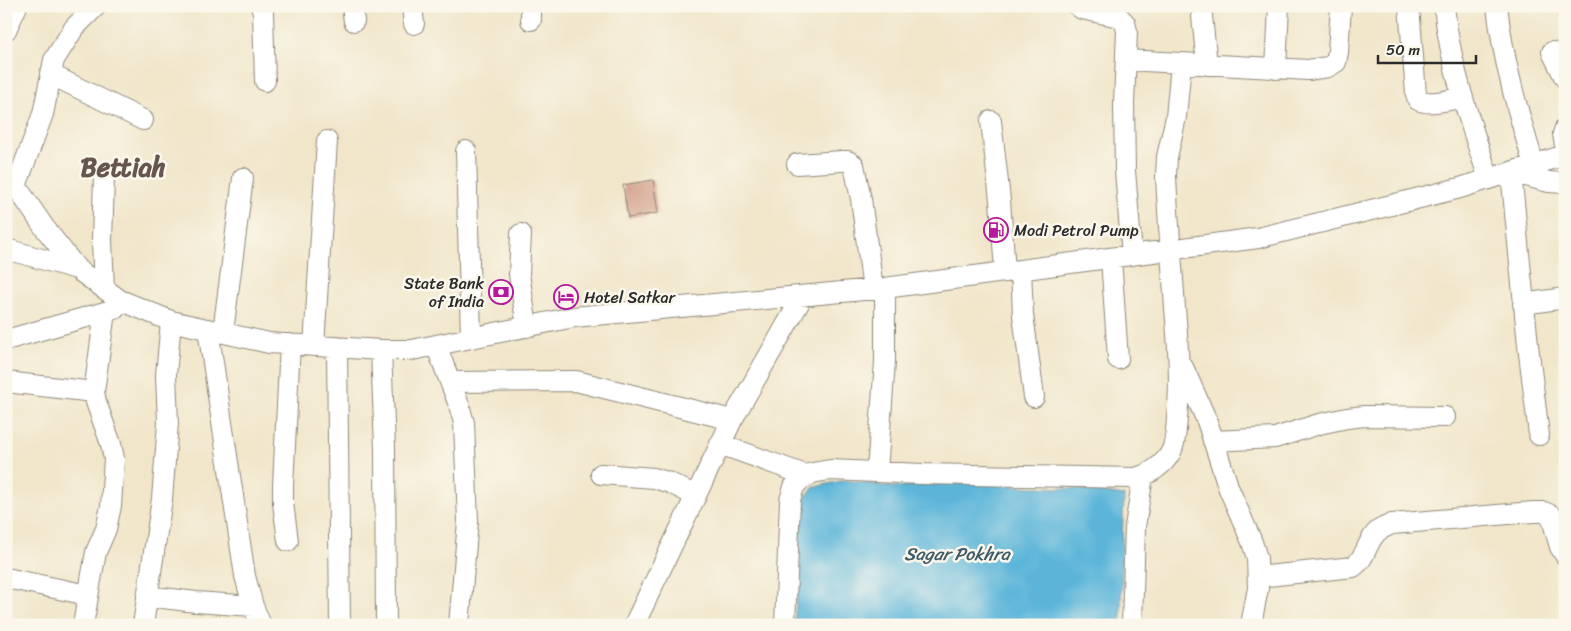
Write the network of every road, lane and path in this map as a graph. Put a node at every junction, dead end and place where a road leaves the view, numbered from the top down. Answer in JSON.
{"nodes":[{"id":1,"x":17,"y":6,"type":"edge"},
{"id":2,"x":96,"y":6,"type":"edge"},
{"id":3,"x":261,"y":6,"type":"edge"},
{"id":4,"x":1078,"y":6,"type":"edge"},
{"id":5,"x":1202,"y":6,"type":"edge"},
{"id":6,"x":1279,"y":6,"type":"edge"},
{"id":7,"x":1341,"y":6,"type":"edge"},
{"id":8,"x":1409,"y":6,"type":"edge"},
{"id":9,"x":1444,"y":6,"type":"edge"},
{"id":10,"x":1497,"y":6,"type":"edge"},
{"id":11,"x":1104,"y":10,"type":"edge"},
{"id":12,"x":1126,"y":14,"type":"edge"},
{"id":13,"x":6,"y":30,"type":"edge"},
{"id":14,"x":1552,"y":52,"type":"dead end"},
{"id":15,"x":1126,"y":60,"type":"junction"},
{"id":16,"x":1181,"y":64,"type":"junction"},
{"id":17,"x":1207,"y":65,"type":"junction"},
{"id":18,"x":1276,"y":69,"type":"junction"},
{"id":19,"x":50,"y":74,"type":"junction"},
{"id":20,"x":1565,"y":78,"type":"edge"},
{"id":21,"x":266,"y":82,"type":"dead end"},
{"id":22,"x":1462,"y":98,"type":"junction"},
{"id":23,"x":142,"y":120,"type":"dead end"},
{"id":24,"x":990,"y":121,"type":"dead end"},
{"id":25,"x":1565,"y":128,"type":"edge"},
{"id":26,"x":327,"y":141,"type":"dead end"},
{"id":27,"x":1565,"y":145,"type":"edge"},
{"id":28,"x":466,"y":151,"type":"dead end"},
{"id":29,"x":1565,"y":155,"type":"edge"},
{"id":30,"x":797,"y":164,"type":"dead end"},
{"id":31,"x":1534,"y":165,"type":"junction"},
{"id":32,"x":1511,"y":172,"type":"junction"},
{"id":33,"x":104,"y":178,"type":"dead end"},
{"id":34,"x":243,"y":178,"type":"dead end"},
{"id":35,"x":1489,"y":179,"type":"junction"},
{"id":36,"x":11,"y":182,"type":"edge"},
{"id":37,"x":1565,"y":183,"type":"edge"},
{"id":38,"x":521,"y":234,"type":"dead end"},
{"id":39,"x":6,"y":249,"type":"edge"},
{"id":40,"x":1171,"y":250,"type":"junction"},
{"id":41,"x":1132,"y":255,"type":"junction"},
{"id":42,"x":1111,"y":258,"type":"junction"},
{"id":43,"x":77,"y":269,"type":"junction"},
{"id":44,"x":1013,"y":271,"type":"junction"},
{"id":45,"x":104,"y":289,"type":"junction"},
{"id":46,"x":879,"y":289,"type":"junction"},
{"id":47,"x":803,"y":296,"type":"junction"},
{"id":48,"x":1565,"y":298,"type":"edge"},
{"id":49,"x":128,"y":303,"type":"junction"},
{"id":50,"x":1523,"y":304,"type":"junction"},
{"id":51,"x":104,"y":312,"type":"junction"},
{"id":52,"x":171,"y":321,"type":"junction"},
{"id":53,"x":527,"y":327,"type":"junction"},
{"id":54,"x":215,"y":331,"type":"junction"},
{"id":55,"x":471,"y":338,"type":"junction"},
{"id":56,"x":6,"y":340,"type":"edge"},
{"id":57,"x":290,"y":344,"type":"junction"},
{"id":58,"x":436,"y":345,"type":"junction"},
{"id":59,"x":314,"y":346,"type":"junction"},
{"id":60,"x":337,"y":347,"type":"junction"},
{"id":61,"x":381,"y":350,"type":"junction"},
{"id":62,"x":1179,"y":358,"type":"junction"},
{"id":63,"x":1118,"y":359,"type":"dead end"},
{"id":64,"x":6,"y":382,"type":"edge"},
{"id":65,"x":450,"y":382,"type":"junction"},
{"id":66,"x":94,"y":392,"type":"junction"},
{"id":67,"x":1034,"y":397,"type":"dead end"},
{"id":68,"x":1445,"y":417,"type":"dead end"},
{"id":69,"x":732,"y":420,"type":"junction"},
{"id":70,"x":1539,"y":435,"type":"dead end"},
{"id":71,"x":1212,"y":441,"type":"junction"},
{"id":72,"x":720,"y":444,"type":"junction"},
{"id":73,"x":877,"y":472,"type":"junction"},
{"id":74,"x":601,"y":474,"type":"dead end"},
{"id":75,"x":808,"y":476,"type":"junction"},
{"id":76,"x":1143,"y":476,"type":"junction"},
{"id":77,"x":696,"y":496,"type":"junction"},
{"id":78,"x":288,"y":541,"type":"dead end"},
{"id":79,"x":1565,"y":555,"type":"edge"},
{"id":80,"x":1258,"y":577,"type":"junction"},
{"id":81,"x":6,"y":578,"type":"edge"},
{"id":82,"x":88,"y":595,"type":"junction"},
{"id":83,"x":148,"y":596,"type":"junction"},
{"id":84,"x":253,"y":606,"type":"junction"},
{"id":85,"x":83,"y":625,"type":"edge"},
{"id":86,"x":143,"y":625,"type":"edge"},
{"id":87,"x":260,"y":625,"type":"edge"},
{"id":88,"x":340,"y":625,"type":"edge"},
{"id":89,"x":386,"y":625,"type":"edge"},
{"id":90,"x":459,"y":625,"type":"edge"},
{"id":91,"x":634,"y":625,"type":"edge"},
{"id":92,"x":785,"y":625,"type":"edge"},
{"id":93,"x":1132,"y":625,"type":"edge"},
{"id":94,"x":1251,"y":625,"type":"edge"}],
"edges":[{"from":1,"to":13,"type":"street"},
{"from":2,"to":19,"type":"street"},
{"from":3,"to":21,"type":"street"},
{"from":4,"to":11,"type":"street"},
{"from":5,"to":17,"type":"street"},
{"from":6,"to":18,"type":"street"},
{"from":7,"to":18,"type":"street"},
{"from":8,"to":22,"type":"street"},
{"from":9,"to":22,"type":"street"},
{"from":10,"to":31,"type":"street"},
{"from":11,"to":12,"type":"street"},
{"from":12,"to":15,"type":"street"},
{"from":14,"to":20,"type":"street"},
{"from":15,"to":16,"type":"street"},
{"from":15,"to":41,"type":"street"},
{"from":16,"to":17,"type":"street"},
{"from":16,"to":40,"type":"street"},
{"from":17,"to":18,"type":"street"},
{"from":19,"to":23,"type":"street"},
{"from":19,"to":36,"type":"street"},
{"from":22,"to":35,"type":"street"},
{"from":24,"to":44,"type":"street"},
{"from":25,"to":27,"type":"street"},
{"from":26,"to":59,"type":"street"},
{"from":28,"to":55,"type":"street"},
{"from":29,"to":31,"type":"street"},
{"from":30,"to":46,"type":"street"},
{"from":31,"to":32,"type":"street"},
{"from":32,"to":35,"type":"street"},
{"from":32,"to":37,"type":"street"},
{"from":32,"to":50,"type":"street"},
{"from":33,"to":45,"type":"street"},
{"from":34,"to":54,"type":"street"},
{"from":35,"to":40,"type":"street"},
{"from":36,"to":43,"type":"street"},
{"from":38,"to":53,"type":"street"},
{"from":39,"to":43,"type":"street"},
{"from":40,"to":41,"type":"street"},
{"from":40,"to":62,"type":"street"},
{"from":41,"to":42,"type":"street"},
{"from":42,"to":44,"type":"street"},
{"from":42,"to":63,"type":"street"},
{"from":43,"to":45,"type":"street"},
{"from":44,"to":46,"type":"street"},
{"from":44,"to":67,"type":"street"},
{"from":45,"to":49,"type":"street"},
{"from":46,"to":47,"type":"street"},
{"from":46,"to":73,"type":"street"},
{"from":47,"to":53,"type":"street"},
{"from":47,"to":69,"type":"street"},
{"from":48,"to":50,"type":"street"},
{"from":49,"to":51,"type":"street"},
{"from":49,"to":52,"type":"street"},
{"from":50,"to":70,"type":"street"},
{"from":51,"to":56,"type":"street"},
{"from":51,"to":66,"type":"street"},
{"from":52,"to":54,"type":"street"},
{"from":52,"to":83,"type":"street"},
{"from":53,"to":55,"type":"street"},
{"from":54,"to":57,"type":"street"},
{"from":54,"to":84,"type":"street"},
{"from":55,"to":58,"type":"street"},
{"from":57,"to":59,"type":"street"},
{"from":57,"to":78,"type":"street"},
{"from":58,"to":61,"type":"street"},
{"from":58,"to":65,"type":"street"},
{"from":59,"to":60,"type":"street"},
{"from":60,"to":61,"type":"street"},
{"from":60,"to":88,"type":"street"},
{"from":61,"to":89,"type":"street"},
{"from":62,"to":71,"type":"street"},
{"from":62,"to":76,"type":"street"},
{"from":64,"to":66,"type":"street"},
{"from":65,"to":69,"type":"street"},
{"from":65,"to":90,"type":"street"},
{"from":66,"to":82,"type":"street"},
{"from":68,"to":71,"type":"street"},
{"from":69,"to":72,"type":"street"},
{"from":71,"to":80,"type":"street"},
{"from":72,"to":75,"type":"street"},
{"from":72,"to":77,"type":"street"},
{"from":73,"to":75,"type":"street"},
{"from":73,"to":76,"type":"street"},
{"from":74,"to":77,"type":"street"},
{"from":75,"to":92,"type":"street"},
{"from":76,"to":93,"type":"street"},
{"from":77,"to":91,"type":"street"},
{"from":79,"to":80,"type":"street"},
{"from":80,"to":94,"type":"street"},
{"from":81,"to":82,"type":"street"},
{"from":82,"to":85,"type":"street"},
{"from":83,"to":84,"type":"street"},
{"from":83,"to":86,"type":"street"},
{"from":84,"to":87,"type":"street"}]}
